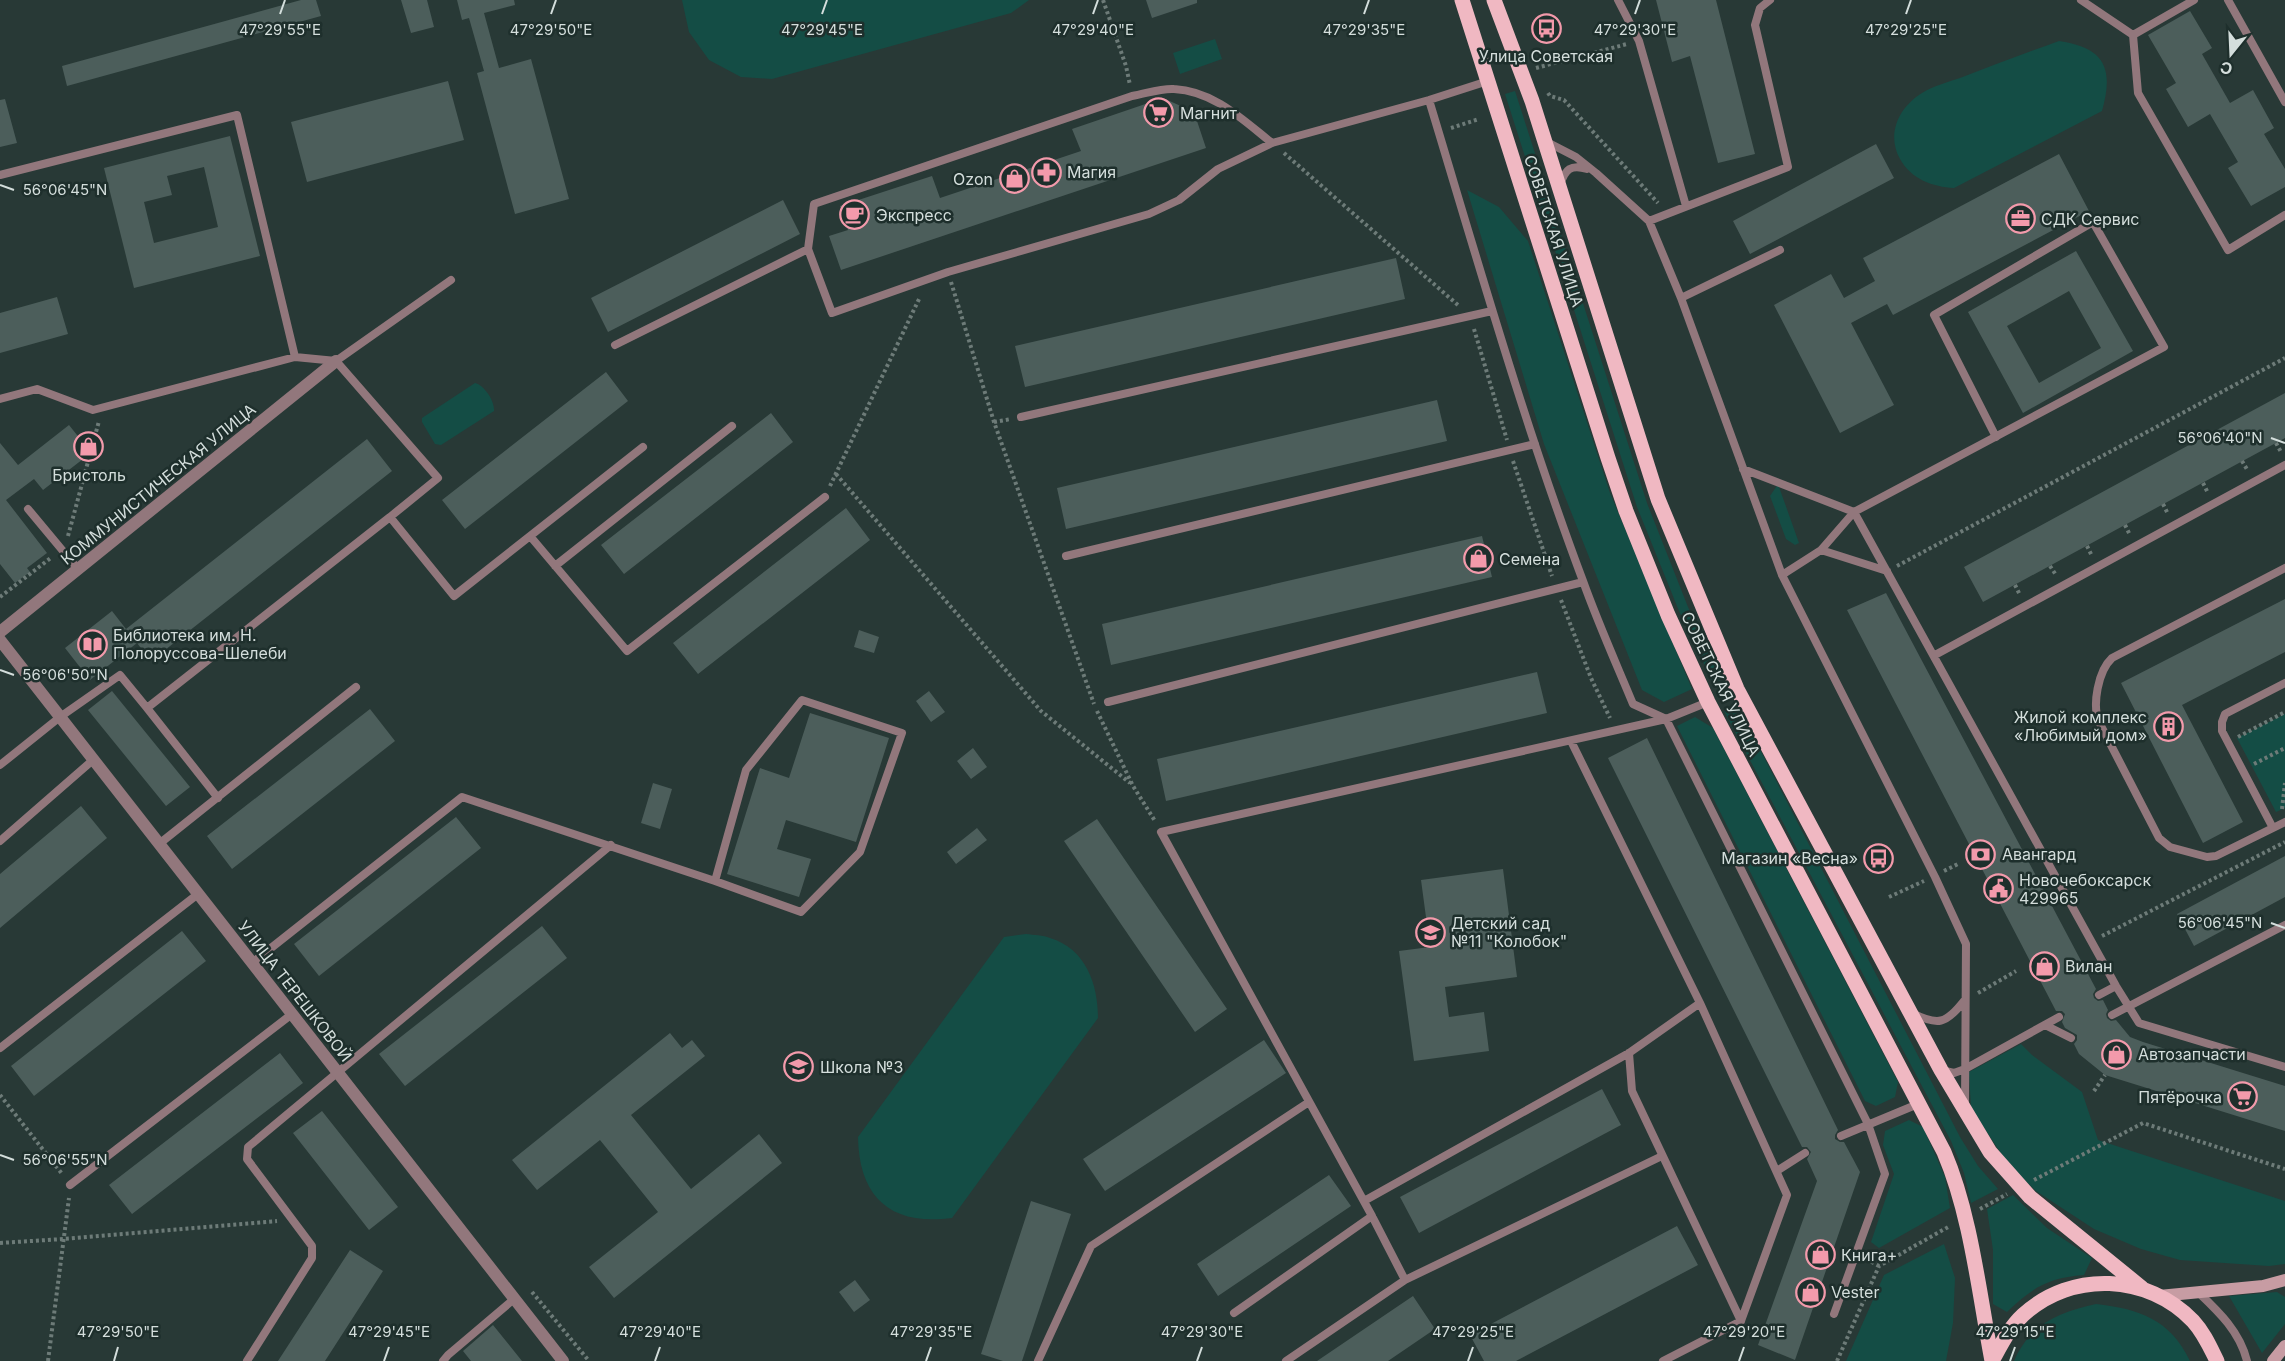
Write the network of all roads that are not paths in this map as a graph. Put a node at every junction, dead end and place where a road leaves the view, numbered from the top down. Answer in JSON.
{"nodes":[{"id":1,"x":1462,"y":0,"type":"edge"},
{"id":2,"x":1494,"y":0,"type":"edge"},
{"id":3,"x":1618,"y":0,"type":"edge"},
{"id":4,"x":1770,"y":0,"type":"edge"},
{"id":5,"x":2081,"y":0,"type":"edge"},
{"id":6,"x":2193,"y":0,"type":"edge"},
{"id":7,"x":2228,"y":0,"type":"edge"},
{"id":8,"x":2133,"y":35,"type":"junction"},
{"id":9,"x":1488,"y":81,"type":"junction"},
{"id":10,"x":1429,"y":100,"type":"junction"},
{"id":11,"x":2285,"y":102,"type":"edge"},
{"id":12,"x":1545,"y":140,"type":"junction"},
{"id":13,"x":1272,"y":143,"type":"junction"},
{"id":14,"x":1596,"y":172,"type":"junction"},
{"id":15,"x":0,"y":175,"type":"edge"},
{"id":16,"x":1559,"y":187,"type":"junction"},
{"id":17,"x":1686,"y":206,"type":"junction"},
{"id":18,"x":2285,"y":215,"type":"edge"},
{"id":19,"x":1649,"y":221,"type":"junction"},
{"id":20,"x":808,"y":249,"type":"junction"},
{"id":21,"x":1780,"y":250,"type":"dead end"},
{"id":22,"x":451,"y":280,"type":"dead end"},
{"id":23,"x":1681,"y":298,"type":"junction"},
{"id":24,"x":1492,"y":310,"type":"junction"},
{"id":25,"x":615,"y":345,"type":"dead end"},
{"id":26,"x":295,"y":357,"type":"junction"},
{"id":27,"x":336,"y":361,"type":"junction"},
{"id":28,"x":0,"y":399,"type":"edge"},
{"id":29,"x":1022,"y":417,"type":"dead end"},
{"id":30,"x":732,"y":426,"type":"dead end"},
{"id":31,"x":1996,"y":437,"type":"junction"},
{"id":32,"x":1535,"y":444,"type":"junction"},
{"id":33,"x":643,"y":447,"type":"dead end"},
{"id":34,"x":2285,"y":465,"type":"edge"},
{"id":35,"x":1743,"y":469,"type":"junction"},
{"id":36,"x":825,"y":497,"type":"dead end"},
{"id":37,"x":28,"y":509,"type":"dead end"},
{"id":38,"x":1854,"y":512,"type":"junction"},
{"id":39,"x":390,"y":517,"type":"junction"},
{"id":40,"x":530,"y":536,"type":"junction"},
{"id":41,"x":1821,"y":550,"type":"junction"},
{"id":42,"x":1066,"y":556,"type":"dead end"},
{"id":43,"x":555,"y":566,"type":"junction"},
{"id":44,"x":2285,"y":568,"type":"edge"},
{"id":45,"x":78,"y":569,"type":"junction"},
{"id":46,"x":1887,"y":571,"type":"junction"},
{"id":47,"x":1782,"y":575,"type":"junction"},
{"id":48,"x":1583,"y":582,"type":"junction"},
{"id":49,"x":0,"y":632,"type":"edge"},
{"id":50,"x":0,"y":640,"type":"edge"},
{"id":51,"x":1935,"y":655,"type":"junction"},
{"id":52,"x":2285,"y":683,"type":"edge"},
{"id":53,"x":356,"y":687,"type":"dead end"},
{"id":54,"x":1108,"y":702,"type":"dead end"},
{"id":55,"x":1708,"y":702,"type":"junction"},
{"id":56,"x":147,"y":708,"type":"junction"},
{"id":57,"x":60,"y":717,"type":"junction"},
{"id":58,"x":1666,"y":719,"type":"junction"},
{"id":59,"x":1571,"y":741,"type":"junction"},
{"id":60,"x":93,"y":760,"type":"junction"},
{"id":61,"x":0,"y":765,"type":"edge"},
{"id":62,"x":218,"y":798,"type":"junction"},
{"id":63,"x":2279,"y":825,"type":"edge"},
{"id":64,"x":0,"y":841,"type":"edge"},
{"id":65,"x":159,"y":844,"type":"junction"},
{"id":66,"x":611,"y":845,"type":"junction"},
{"id":67,"x":714,"y":880,"type":"junction"},
{"id":68,"x":198,"y":894,"type":"junction"},
{"id":69,"x":2285,"y":925,"type":"edge"},
{"id":70,"x":252,"y":963,"type":"junction"},
{"id":71,"x":2116,"y":986,"type":"junction"},
{"id":72,"x":2099,"y":995,"type":"dead end"},
{"id":73,"x":1964,"y":1001,"type":"junction"},
{"id":74,"x":1700,"y":1003,"type":"junction"},
{"id":75,"x":2128,"y":1007,"type":"junction"},
{"id":76,"x":1911,"y":1013,"type":"junction"},
{"id":77,"x":292,"y":1014,"type":"junction"},
{"id":78,"x":2112,"y":1016,"type":"dead end"},
{"id":79,"x":2059,"y":1017,"type":"dead end"},
{"id":80,"x":2045,"y":1025,"type":"junction"},
{"id":81,"x":2071,"y":1038,"type":"dead end"},
{"id":82,"x":0,"y":1048,"type":"edge"},
{"id":83,"x":1629,"y":1053,"type":"junction"},
{"id":84,"x":2285,"y":1067,"type":"edge"},
{"id":85,"x":1965,"y":1069,"type":"junction"},
{"id":86,"x":1941,"y":1070,"type":"junction"},
{"id":87,"x":338,"y":1073,"type":"junction"},
{"id":88,"x":1309,"y":1102,"type":"junction"},
{"id":89,"x":1918,"y":1104,"type":"junction"},
{"id":90,"x":1965,"y":1111,"type":"junction"},
{"id":91,"x":1869,"y":1124,"type":"junction"},
{"id":92,"x":1841,"y":1136,"type":"dead end"},
{"id":93,"x":1805,"y":1153,"type":"dead end"},
{"id":94,"x":1662,"y":1156,"type":"junction"},
{"id":95,"x":1777,"y":1171,"type":"junction"},
{"id":96,"x":70,"y":1185,"type":"road end"},
{"id":97,"x":1364,"y":1201,"type":"junction"},
{"id":98,"x":1372,"y":1216,"type":"junction"},
{"id":99,"x":1404,"y":1280,"type":"junction"},
{"id":100,"x":2285,"y":1280,"type":"edge"},
{"id":101,"x":2142,"y":1288,"type":"junction"},
{"id":102,"x":2199,"y":1293,"type":"junction"},
{"id":103,"x":2159,"y":1296,"type":"junction"},
{"id":104,"x":514,"y":1299,"type":"junction"},
{"id":105,"x":1234,"y":1312,"type":"dead end"},
{"id":106,"x":1834,"y":1314,"type":"dead end"},
{"id":107,"x":1741,"y":1321,"type":"junction"},
{"id":108,"x":2285,"y":1346,"type":"edge"},
{"id":109,"x":247,"y":1361,"type":"edge"},
{"id":110,"x":443,"y":1361,"type":"edge"},
{"id":111,"x":563,"y":1361,"type":"edge"},
{"id":112,"x":1038,"y":1361,"type":"edge"},
{"id":113,"x":1286,"y":1361,"type":"edge"},
{"id":114,"x":1663,"y":1361,"type":"edge"},
{"id":115,"x":1992,"y":1361,"type":"edge"},
{"id":116,"x":2217,"y":1361,"type":"edge"},
{"id":117,"x":2247,"y":1361,"type":"edge"},
{"id":118,"x":2273,"y":1361,"type":"edge"}],
"edges":[{"from":1,"to":9,"type":"main road","name":"СОВЕТСКАЯ УЛИЦА"},
{"from":2,"to":12,"type":"main road","name":"СОВЕТСКАЯ УЛИЦА"},
{"from":3,"to":17,"type":"lane"},
{"from":4,"to":17,"type":"lane"},
{"from":5,"to":8,"type":"lane"},
{"from":6,"to":8,"type":"lane"},
{"from":7,"to":11,"type":"lane"},
{"from":8,"to":18,"type":"lane"},
{"from":9,"to":10,"type":"lane"},
{"from":9,"to":55,"type":"main road","name":"СОВЕТСКАЯ УЛИЦА"},
{"from":10,"to":13,"type":"lane"},
{"from":10,"to":24,"type":"lane"},
{"from":12,"to":14,"type":"lane"},
{"from":12,"to":16,"type":"main road","name":"СОВЕТСКАЯ УЛИЦА"},
{"from":13,"to":20,"type":"lane"},
{"from":13,"to":20,"type":"lane"},
{"from":14,"to":16,"type":"lane"},
{"from":14,"to":19,"type":"lane"},
{"from":15,"to":26,"type":"lane"},
{"from":16,"to":76,"type":"main road","name":"СОВЕТСКАЯ УЛИЦА"},
{"from":17,"to":19,"type":"lane"},
{"from":19,"to":23,"type":"lane"},
{"from":20,"to":25,"type":"lane"},
{"from":21,"to":23,"type":"lane"},
{"from":22,"to":27,"type":"lane"},
{"from":23,"to":35,"type":"lane"},
{"from":24,"to":29,"type":"lane"},
{"from":24,"to":32,"type":"lane"},
{"from":26,"to":27,"type":"lane"},
{"from":26,"to":28,"type":"lane"},
{"from":27,"to":39,"type":"lane"},
{"from":27,"to":45,"type":"street","name":"КОММУНИСТИЧЕСКАЯ УЛИЦА"},
{"from":30,"to":43,"type":"lane"},
{"from":31,"to":31,"type":"lane"},
{"from":31,"to":38,"type":"lane"},
{"from":32,"to":42,"type":"lane"},
{"from":32,"to":48,"type":"lane"},
{"from":33,"to":40,"type":"lane"},
{"from":34,"to":51,"type":"lane"},
{"from":35,"to":38,"type":"lane"},
{"from":35,"to":47,"type":"lane"},
{"from":36,"to":43,"type":"lane"},
{"from":37,"to":45,"type":"lane"},
{"from":38,"to":41,"type":"lane"},
{"from":38,"to":46,"type":"lane"},
{"from":39,"to":40,"type":"lane"},
{"from":39,"to":56,"type":"lane"},
{"from":40,"to":43,"type":"lane"},
{"from":41,"to":46,"type":"lane"},
{"from":41,"to":47,"type":"lane"},
{"from":44,"to":63,"type":"lane"},
{"from":45,"to":49,"type":"street","name":"КОММУНИСТИЧЕСКАЯ УЛИЦА"},
{"from":46,"to":51,"type":"lane"},
{"from":47,"to":73,"type":"lane"},
{"from":48,"to":54,"type":"lane"},
{"from":48,"to":58,"type":"lane"},
{"from":50,"to":57,"type":"street","name":"УЛИЦА ТЕРЕШКОВОЙ"},
{"from":51,"to":71,"type":"lane"},
{"from":52,"to":63,"type":"lane"},
{"from":53,"to":62,"type":"lane"},
{"from":55,"to":58,"type":"lane"},
{"from":55,"to":89,"type":"main road","name":"СОВЕТСКАЯ УЛИЦА"},
{"from":56,"to":57,"type":"lane"},
{"from":56,"to":62,"type":"lane"},
{"from":57,"to":60,"type":"street","name":"УЛИЦА ТЕРЕШКОВОЙ"},
{"from":57,"to":61,"type":"lane"},
{"from":58,"to":59,"type":"lane"},
{"from":58,"to":91,"type":"lane"},
{"from":59,"to":74,"type":"lane"},
{"from":59,"to":88,"type":"lane"},
{"from":60,"to":64,"type":"lane"},
{"from":60,"to":65,"type":"street","name":"УЛИЦА ТЕРЕШКОВОЙ"},
{"from":62,"to":65,"type":"lane"},
{"from":65,"to":68,"type":"street","name":"УЛИЦА ТЕРЕШКОВОЙ"},
{"from":66,"to":67,"type":"lane"},
{"from":66,"to":70,"type":"lane"},
{"from":66,"to":87,"type":"lane"},
{"from":67,"to":67,"type":"lane"},
{"from":68,"to":70,"type":"street","name":"УЛИЦА ТЕРЕШКОВОЙ"},
{"from":68,"to":82,"type":"lane"},
{"from":69,"to":75,"type":"lane"},
{"from":70,"to":77,"type":"street","name":"УЛИЦА ТЕРЕШКОВОЙ"},
{"from":71,"to":72,"type":"lane"},
{"from":71,"to":75,"type":"lane"},
{"from":73,"to":76,"type":"lane"},
{"from":73,"to":85,"type":"lane"},
{"from":74,"to":83,"type":"lane"},
{"from":74,"to":95,"type":"lane"},
{"from":75,"to":78,"type":"lane"},
{"from":75,"to":84,"type":"lane"},
{"from":76,"to":86,"type":"main road","name":"СОВЕТСКАЯ УЛИЦА"},
{"from":77,"to":87,"type":"street","name":"УЛИЦА ТЕРЕШКОВОЙ"},
{"from":77,"to":96,"type":"lane"},
{"from":79,"to":80,"type":"lane"},
{"from":80,"to":81,"type":"lane"},
{"from":80,"to":85,"type":"lane"},
{"from":83,"to":94,"type":"lane"},
{"from":83,"to":97,"type":"lane"},
{"from":85,"to":86,"type":"lane"},
{"from":85,"to":90,"type":"lane"},
{"from":86,"to":90,"type":"main road","name":"СОВЕТСКАЯ УЛИЦА"},
{"from":87,"to":104,"type":"street","name":"УЛИЦА ТЕРЕШКОВОЙ"},
{"from":87,"to":109,"type":"lane"},
{"from":88,"to":97,"type":"lane"},
{"from":88,"to":112,"type":"lane"},
{"from":89,"to":91,"type":"lane"},
{"from":89,"to":115,"type":"main road","name":"СОВЕТСКАЯ УЛИЦА"},
{"from":90,"to":101,"type":"main road","name":"СОВЕТСКАЯ УЛИЦА"},
{"from":91,"to":92,"type":"lane"},
{"from":91,"to":106,"type":"lane"},
{"from":93,"to":95,"type":"lane"},
{"from":94,"to":99,"type":"lane"},
{"from":94,"to":107,"type":"lane"},
{"from":95,"to":107,"type":"lane"},
{"from":97,"to":98,"type":"lane"},
{"from":98,"to":99,"type":"lane"},
{"from":98,"to":105,"type":"lane"},
{"from":99,"to":113,"type":"lane"},
{"from":100,"to":102,"type":"main road"},
{"from":101,"to":103,"type":"main road"},
{"from":101,"to":115,"type":"main road"},
{"from":102,"to":103,"type":"main road"},
{"from":102,"to":117,"type":"lane"},
{"from":103,"to":116,"type":"main road"},
{"from":104,"to":110,"type":"lane"},
{"from":104,"to":111,"type":"street","name":"УЛИЦА ТЕРЕШКОВОЙ"},
{"from":107,"to":114,"type":"lane"},
{"from":108,"to":118,"type":"main road"}]}
